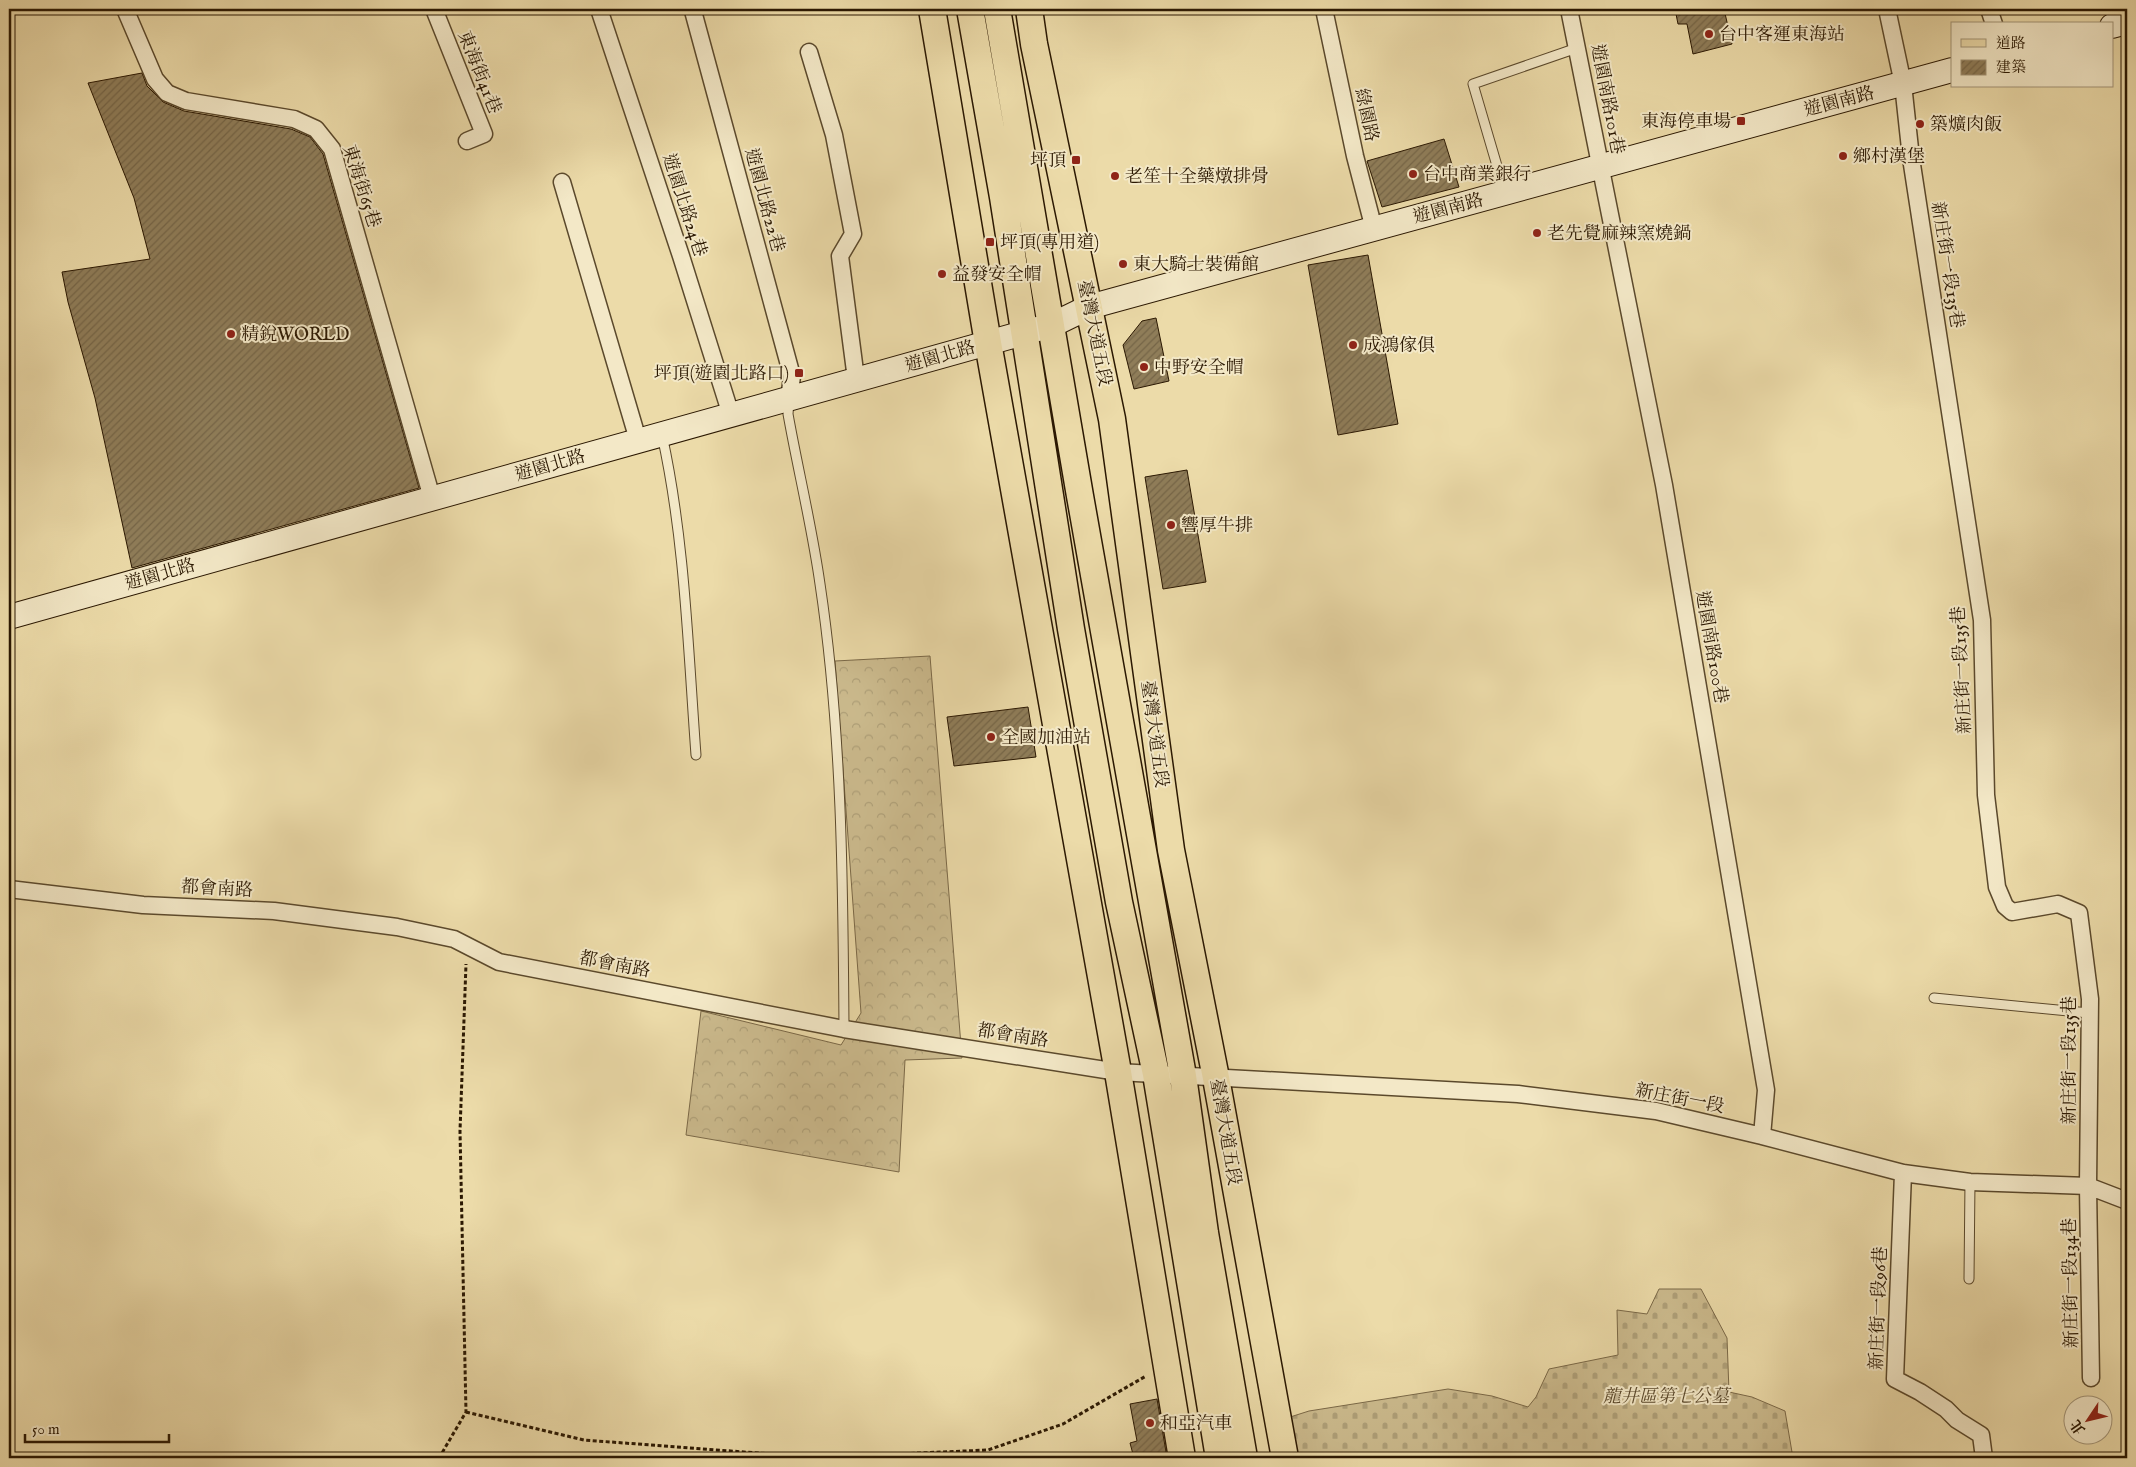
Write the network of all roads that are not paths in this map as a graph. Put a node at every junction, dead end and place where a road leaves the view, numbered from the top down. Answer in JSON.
{"nodes":[{"id":1,"x":125,"y":9,"type":"edge"},
{"id":2,"x":434,"y":9,"type":"edge"},
{"id":3,"x":599,"y":9,"type":"edge"},
{"id":4,"x":932,"y":9,"type":"edge"},
{"id":5,"x":970,"y":9,"type":"edge"},
{"id":6,"x":997,"y":9,"type":"edge"},
{"id":7,"x":1029,"y":9,"type":"edge"},
{"id":8,"x":1324,"y":9,"type":"edge"},
{"id":9,"x":1569,"y":9,"type":"edge"},
{"id":10,"x":1887,"y":9,"type":"edge"},
{"id":11,"x":1989,"y":9,"type":"edge"},
{"id":12,"x":693,"y":11,"type":"dead end"},
{"id":13,"x":1993,"y":22,"type":"edge"},
{"id":14,"x":2127,"y":22,"type":"edge"},
{"id":15,"x":2114,"y":25,"type":"edge"},
{"id":16,"x":1578,"y":48,"type":"junction"},
{"id":17,"x":809,"y":52,"type":"dead end"},
{"id":18,"x":1951,"y":70,"type":"edge"},
{"id":19,"x":1903,"y":84,"type":"junction"},
{"id":20,"x":467,"y":141,"type":"dead end"},
{"id":21,"x":1600,"y":167,"type":"junction"},
{"id":22,"x":562,"y":182,"type":"dead end"},
{"id":23,"x":1505,"y":193,"type":"junction"},
{"id":24,"x":1374,"y":229,"type":"junction"},
{"id":25,"x":1089,"y":307,"type":"junction"},
{"id":26,"x":1052,"y":325,"type":"junction"},
{"id":27,"x":1023,"y":333,"type":"junction"},
{"id":28,"x":988,"y":342,"type":"junction"},
{"id":29,"x":856,"y":380,"type":"junction"},
{"id":30,"x":789,"y":400,"type":"junction"},
{"id":31,"x":731,"y":414,"type":"junction"},
{"id":32,"x":661,"y":434,"type":"junction"},
{"id":33,"x":638,"y":440,"type":"junction"},
{"id":34,"x":432,"y":498,"type":"junction"},
{"id":35,"x":9,"y":617,"type":"edge"},
{"id":36,"x":696,"y":755,"type":"dead end"},
{"id":37,"x":9,"y":889,"type":"edge"},
{"id":38,"x":1934,"y":998,"type":"dead end"},
{"id":39,"x":2089,"y":1013,"type":"junction"},
{"id":40,"x":844,"y":1029,"type":"junction"},
{"id":41,"x":1118,"y":1072,"type":"junction"},
{"id":42,"x":1156,"y":1074,"type":"junction"},
{"id":43,"x":1184,"y":1076,"type":"junction"},
{"id":44,"x":1216,"y":1078,"type":"junction"},
{"id":45,"x":1762,"y":1136,"type":"junction"},
{"id":46,"x":1903,"y":1173,"type":"junction"},
{"id":47,"x":1970,"y":1182,"type":"junction"},
{"id":48,"x":2088,"y":1186,"type":"junction"},
{"id":49,"x":2127,"y":1201,"type":"edge"},
{"id":50,"x":1968,"y":1279,"type":"dead end"},
{"id":51,"x":2091,"y":1378,"type":"dead end"},
{"id":52,"x":1182,"y":1458,"type":"edge"},
{"id":53,"x":1219,"y":1458,"type":"edge"},
{"id":54,"x":1244,"y":1458,"type":"edge"},
{"id":55,"x":1285,"y":1458,"type":"edge"},
{"id":56,"x":1984,"y":1458,"type":"edge"}],
"edges":[{"from":1,"to":34,"type":"street","name":"東海街65巷"},
{"from":2,"to":20,"type":"street","name":"東海街41巷"},
{"from":3,"to":31,"type":"street","name":"遊園北路24巷"},
{"from":4,"to":28,"type":"main road"},
{"from":5,"to":27,"type":"main road"},
{"from":6,"to":26,"type":"main road","name":"臺灣大道五段"},
{"from":7,"to":25,"type":"main road","name":"臺灣大道五段"},
{"from":8,"to":24,"type":"street","name":"綠園路"},
{"from":9,"to":16,"type":"street","name":"遊園南路101巷"},
{"from":10,"to":19,"type":"street"},
{"from":11,"to":13,"type":"street"},
{"from":12,"to":30,"type":"street","name":"遊園北路22巷"},
{"from":14,"to":15,"type":"street"},
{"from":16,"to":21,"type":"street","name":"遊園南路101巷"},
{"from":16,"to":23,"type":"lane"},
{"from":17,"to":29,"type":"street"},
{"from":18,"to":19,"type":"street","name":"遊園南路"},
{"from":19,"to":21,"type":"street","name":"遊園南路"},
{"from":19,"to":39,"type":"street","name":"新庄街一段135巷"},
{"from":21,"to":23,"type":"street","name":"遊園南路"},
{"from":21,"to":45,"type":"street","name":"遊園南路100巷"},
{"from":22,"to":33,"type":"street"},
{"from":23,"to":24,"type":"street","name":"遊園南路"},
{"from":24,"to":25,"type":"street","name":"遊園南路"},
{"from":25,"to":26,"type":"street","name":"遊園北路"},
{"from":25,"to":44,"type":"main road","name":"臺灣大道五段"},
{"from":26,"to":27,"type":"street","name":"遊園北路"},
{"from":26,"to":43,"type":"main road","name":"臺灣大道五段"},
{"from":27,"to":28,"type":"street","name":"遊園北路"},
{"from":27,"to":42,"type":"main road"},
{"from":28,"to":29,"type":"street","name":"遊園北路"},
{"from":28,"to":41,"type":"main road"},
{"from":29,"to":30,"type":"street","name":"遊園北路"},
{"from":30,"to":31,"type":"street","name":"遊園北路"},
{"from":30,"to":40,"type":"lane"},
{"from":31,"to":32,"type":"street","name":"遊園北路"},
{"from":32,"to":33,"type":"street","name":"遊園北路"},
{"from":32,"to":36,"type":"lane"},
{"from":33,"to":34,"type":"street","name":"遊園北路"},
{"from":34,"to":35,"type":"street","name":"遊園北路"},
{"from":37,"to":40,"type":"street","name":"都會南路"},
{"from":38,"to":39,"type":"lane"},
{"from":39,"to":48,"type":"street","name":"新庄街一段135巷"},
{"from":40,"to":41,"type":"street","name":"都會南路"},
{"from":41,"to":42,"type":"street","name":"都會南路"},
{"from":41,"to":52,"type":"main road"},
{"from":42,"to":43,"type":"street","name":"都會南路"},
{"from":42,"to":53,"type":"main road"},
{"from":43,"to":44,"type":"street","name":"都會南路"},
{"from":43,"to":54,"type":"main road","name":"臺灣大道五段"},
{"from":44,"to":45,"type":"street","name":"新庄街一段"},
{"from":44,"to":55,"type":"main road","name":"臺灣大道五段"},
{"from":45,"to":46,"type":"street","name":"新庄街一段"},
{"from":46,"to":47,"type":"street","name":"新庄街一段"},
{"from":46,"to":56,"type":"street","name":"新庄街一段96巷"},
{"from":47,"to":48,"type":"street","name":"新庄街一段"},
{"from":47,"to":50,"type":"lane"},
{"from":48,"to":49,"type":"street","name":"新庄街一段"},
{"from":48,"to":51,"type":"street","name":"新庄街一段134巷"}]}
